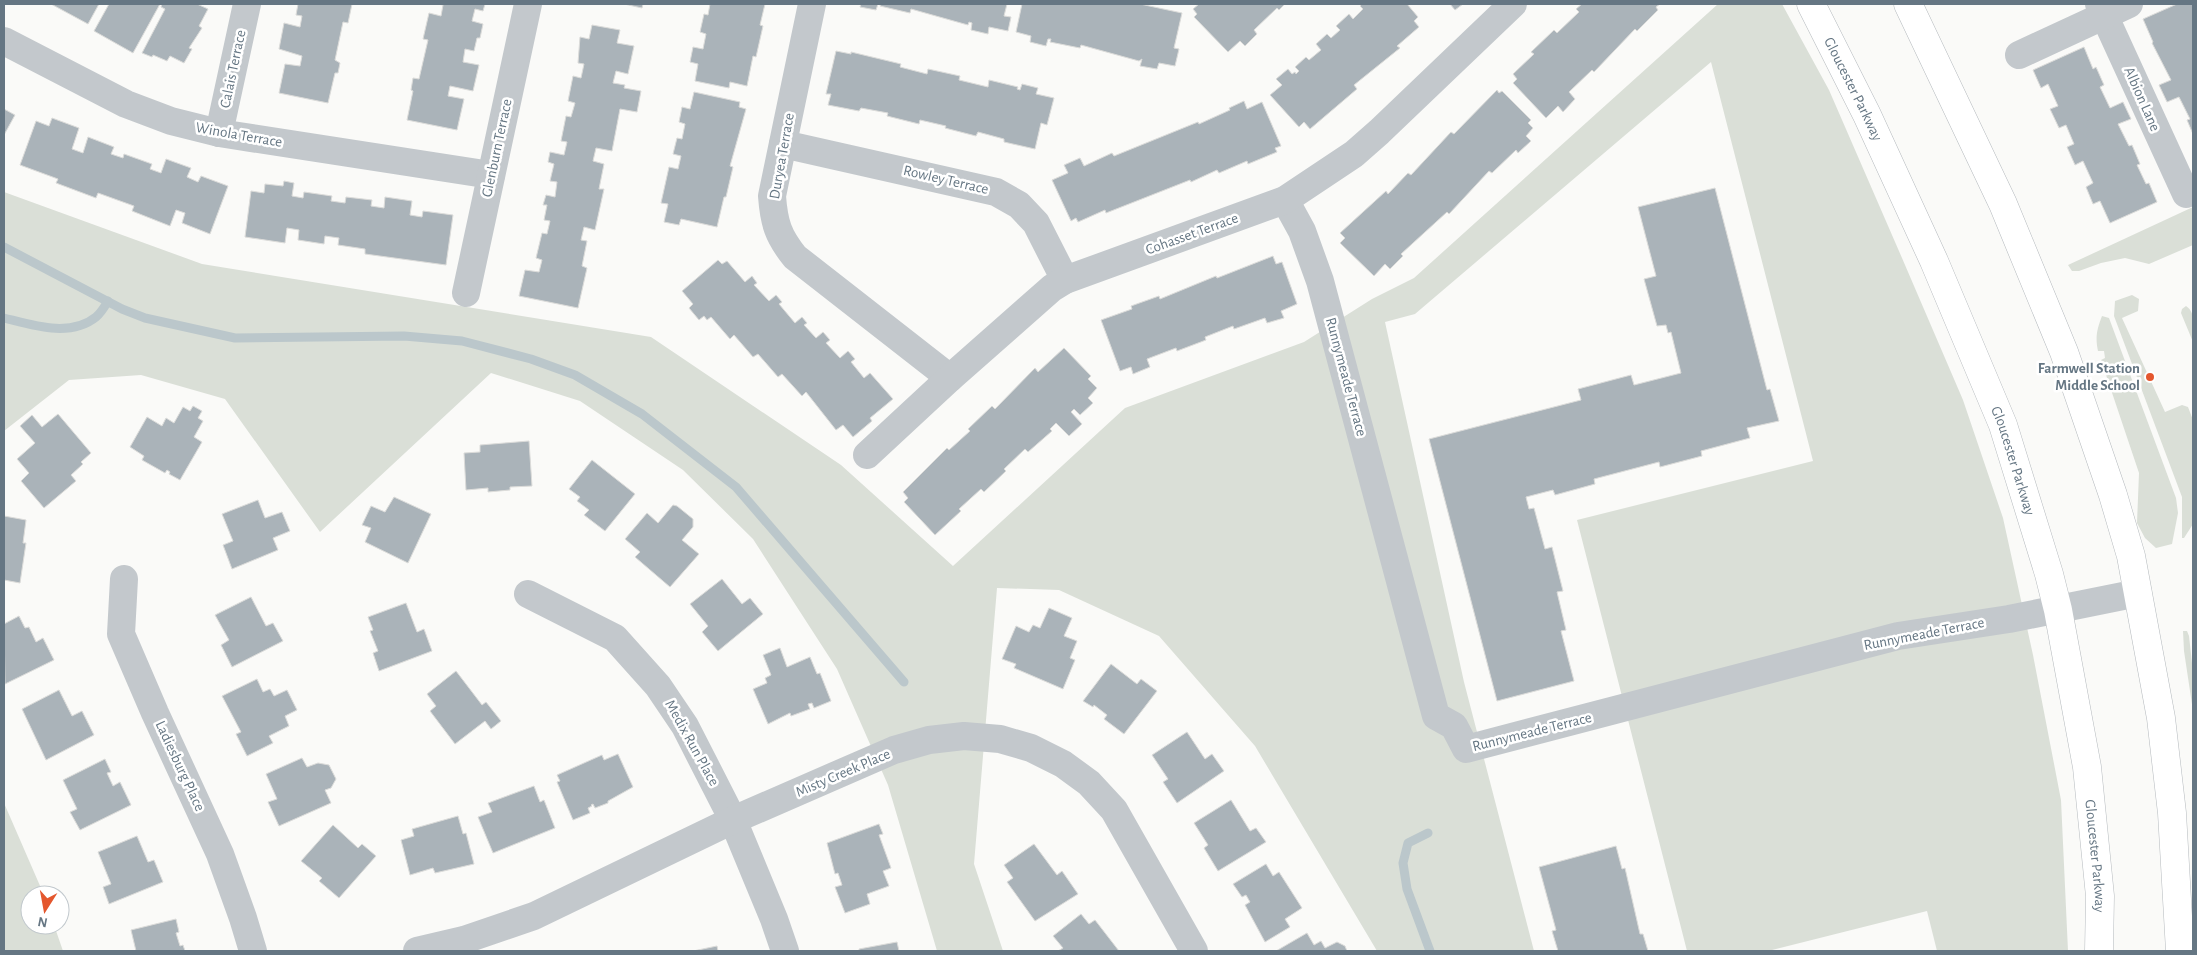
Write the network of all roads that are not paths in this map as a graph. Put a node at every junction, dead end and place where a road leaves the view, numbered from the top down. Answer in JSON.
{"nodes":[{"id":1,"x":247,"y":4,"type":"edge"},
{"id":2,"x":528,"y":4,"type":"edge"},
{"id":3,"x":812,"y":4,"type":"edge"},
{"id":4,"x":1512,"y":4,"type":"edge"},
{"id":5,"x":1811,"y":4,"type":"edge"},
{"id":6,"x":1908,"y":4,"type":"edge"},
{"id":7,"x":2111,"y":8,"type":"edge"},
{"id":8,"x":4,"y":41,"type":"edge"},
{"id":9,"x":2019,"y":55,"type":"dead end"},
{"id":10,"x":219,"y":133,"type":"junction"},
{"id":11,"x":783,"y":144,"type":"junction"},
{"id":12,"x":491,"y":175,"type":"junction"},
{"id":13,"x":2186,"y":194,"type":"dead end"},
{"id":14,"x":1285,"y":200,"type":"junction"},
{"id":15,"x":1065,"y":280,"type":"junction"},
{"id":16,"x":466,"y":293,"type":"dead end"},
{"id":17,"x":950,"y":378,"type":"junction"},
{"id":18,"x":867,"y":456,"type":"dead end"},
{"id":19,"x":124,"y":579,"type":"dead end"},
{"id":20,"x":2138,"y":593,"type":"junction"},
{"id":21,"x":528,"y":594,"type":"dead end"},
{"id":22,"x":2058,"y":610,"type":"junction"},
{"id":23,"x":733,"y":820,"type":"junction"},
{"id":24,"x":253,"y":951,"type":"edge"},
{"id":25,"x":417,"y":951,"type":"edge"},
{"id":26,"x":785,"y":951,"type":"edge"},
{"id":27,"x":1194,"y":951,"type":"edge"},
{"id":28,"x":2099,"y":951,"type":"edge"},
{"id":29,"x":2180,"y":951,"type":"edge"}],
"edges":[{"from":1,"to":10,"type":"street","name":"Calais Terrace"},
{"from":2,"to":12,"type":"street","name":"Glenburn Terrace"},
{"from":3,"to":11,"type":"street","name":"Duryea Terrace"},
{"from":4,"to":14,"type":"street","name":"Cohasset Terrace"},
{"from":5,"to":22,"type":"main road","name":"Gloucester Parkway"},
{"from":6,"to":20,"type":"main road"},
{"from":7,"to":9,"type":"street"},
{"from":7,"to":13,"type":"street","name":"Albion Lane"},
{"from":8,"to":10,"type":"street","name":"Winola Terrace"},
{"from":10,"to":12,"type":"street","name":"Winola Terrace"},
{"from":11,"to":15,"type":"street","name":"Rowley Terrace"},
{"from":11,"to":17,"type":"street","name":"Duryea Terrace"},
{"from":12,"to":16,"type":"street","name":"Glenburn Terrace"},
{"from":14,"to":15,"type":"street","name":"Cohasset Terrace"},
{"from":14,"to":22,"type":"street","name":"Runnymeade Terrace"},
{"from":15,"to":17,"type":"street","name":"Cohasset Terrace"},
{"from":17,"to":18,"type":"street","name":"Cohasset Terrace"},
{"from":19,"to":24,"type":"street","name":"Ladiesburg Place"},
{"from":20,"to":22,"type":"street","name":"Runnymeade Terrace"},
{"from":20,"to":29,"type":"main road"},
{"from":21,"to":23,"type":"street","name":"Medix Run Place"},
{"from":22,"to":28,"type":"main road","name":"Gloucester Parkway"},
{"from":23,"to":25,"type":"street","name":"Misty Creek Place"},
{"from":23,"to":26,"type":"street","name":"Medix Run Place"},
{"from":23,"to":27,"type":"street","name":"Misty Creek Place"}]}
